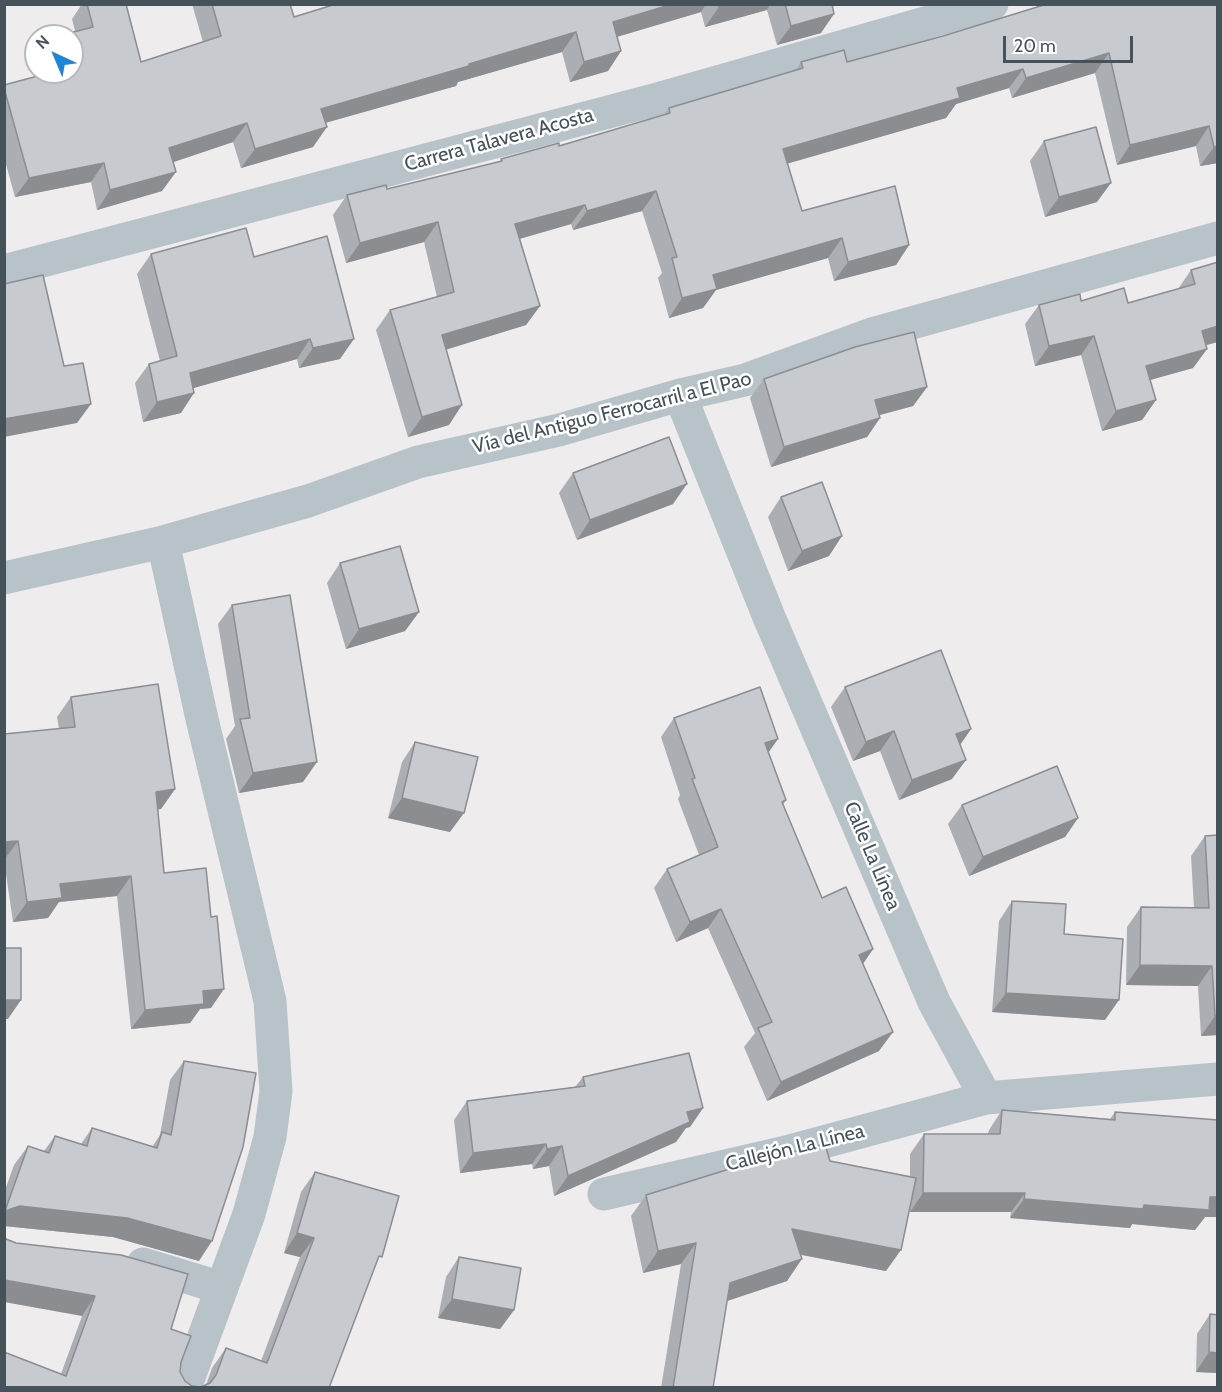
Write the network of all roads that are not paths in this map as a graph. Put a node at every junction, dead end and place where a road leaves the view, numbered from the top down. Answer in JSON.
{"nodes":[{"id":1,"x":992,"y":4,"type":"edge"},
{"id":2,"x":1218,"y":238,"type":"edge"},
{"id":3,"x":4,"y":271,"type":"edge"},
{"id":4,"x":680,"y":395,"type":"junction"},
{"id":5,"x":164,"y":542,"type":"junction"},
{"id":6,"x":4,"y":578,"type":"edge"},
{"id":7,"x":1218,"y":1079,"type":"edge"},
{"id":8,"x":986,"y":1098,"type":"junction"},
{"id":9,"x":604,"y":1194,"type":"dead end"},
{"id":10,"x":111,"y":1256,"type":"edge"},
{"id":11,"x":222,"y":1288,"type":"junction"},
{"id":12,"x":185,"y":1388,"type":"edge"}],
"edges":[{"from":1,"to":3,"type":"street","name":"Carrera Talavera Acosta"},
{"from":2,"to":4,"type":"street","name":"Vía del Antiguo Ferrocarril a El Pao"},
{"from":4,"to":5,"type":"street","name":"Vía del Antiguo Ferrocarril a El Pao"},
{"from":4,"to":8,"type":"street","name":"Calle La Línea"},
{"from":5,"to":6,"type":"street","name":"Vía del Antiguo Ferrocarril a El Pao"},
{"from":5,"to":11,"type":"street"},
{"from":7,"to":8,"type":"street"},
{"from":8,"to":9,"type":"street","name":"Callejón La Línea"},
{"from":10,"to":11,"type":"street"},
{"from":11,"to":12,"type":"street"}]}
